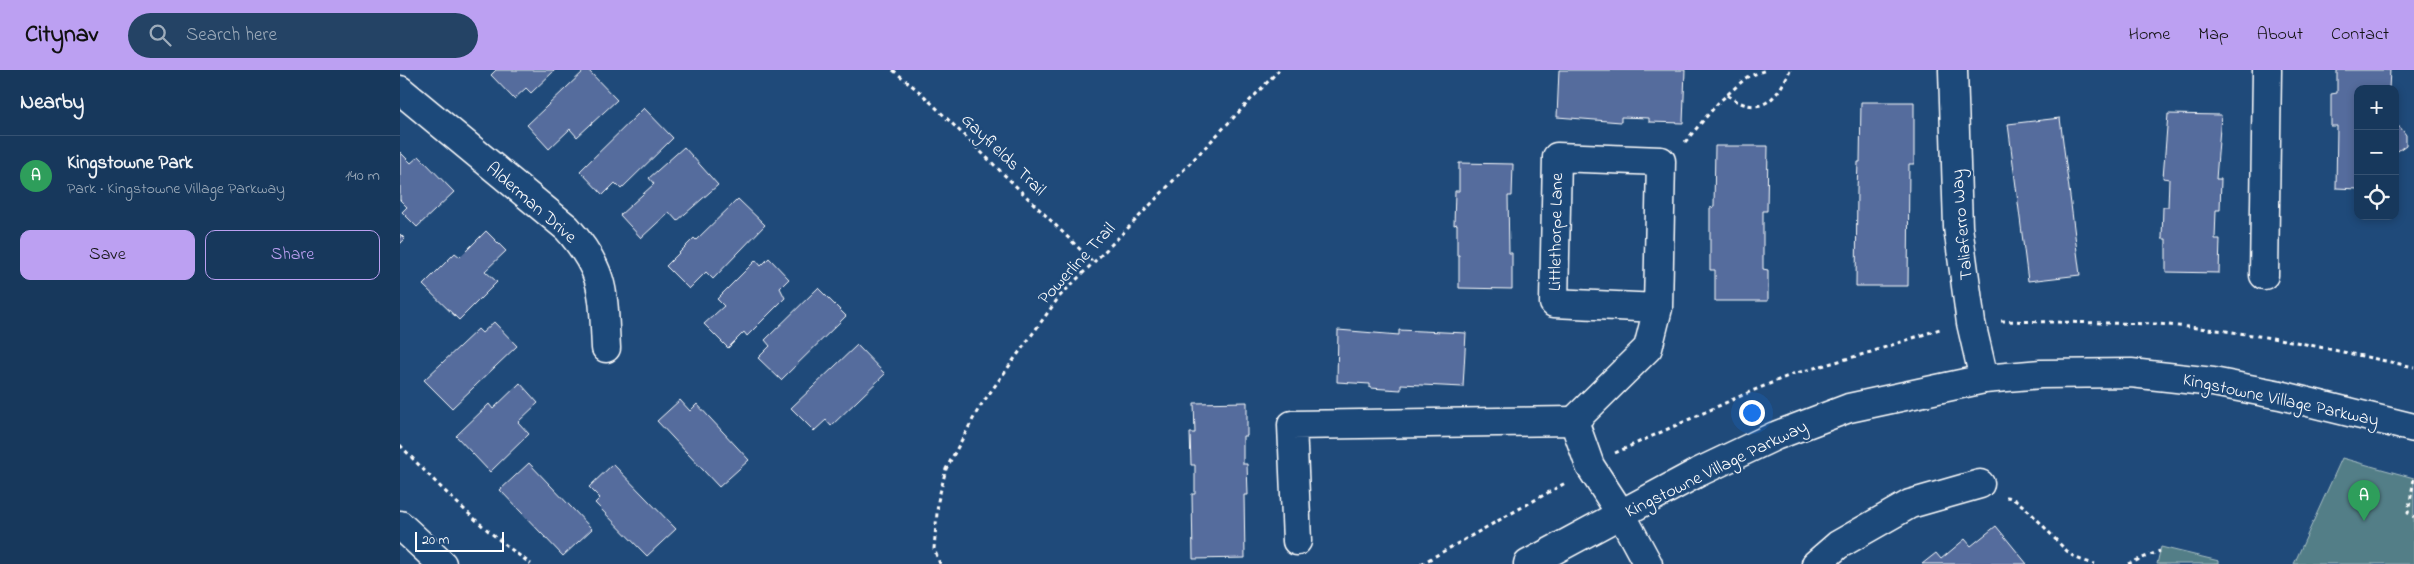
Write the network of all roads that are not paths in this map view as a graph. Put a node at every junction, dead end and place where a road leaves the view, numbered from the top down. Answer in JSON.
{"nodes":[{"id":1,"x":1953,"y":70,"type":"edge"},
{"id":2,"x":2267,"y":70,"type":"edge"},
{"id":3,"x":400,"y":90,"type":"edge"},
{"id":4,"x":2264,"y":275,"type":"dead end"},
{"id":5,"x":1658,"y":308,"type":"junction"},
{"id":6,"x":606,"y":348,"type":"dead end"},
{"id":7,"x":1984,"y":379,"type":"junction"},
{"id":8,"x":1574,"y":421,"type":"junction"},
{"id":9,"x":2414,"y":428,"type":"edge"},
{"id":10,"x":1980,"y":484,"type":"dead end"},
{"id":11,"x":1621,"y":514,"type":"junction"},
{"id":12,"x":400,"y":526,"type":"edge"},
{"id":13,"x":1297,"y":541,"type":"dead end"},
{"id":14,"x":442,"y":564,"type":"edge"},
{"id":15,"x":1528,"y":564,"type":"edge"},
{"id":16,"x":1648,"y":564,"type":"edge"},
{"id":17,"x":1816,"y":564,"type":"edge"}],
"edges":[{"from":1,"to":7,"type":"street","name":"Taliaferro Way"},
{"from":2,"to":4,"type":"street"},
{"from":3,"to":6,"type":"street","name":"Alderman Drive"},
{"from":5,"to":5,"type":"street","name":"Littlethorpe Lane"},
{"from":5,"to":8,"type":"street","name":"Littlethorpe Lane"},
{"from":7,"to":9,"type":"street","name":"Kingstowne Village Parkway"},
{"from":7,"to":11,"type":"street","name":"Kingstowne Village Parkway"},
{"from":8,"to":11,"type":"street"},
{"from":8,"to":13,"type":"street"},
{"from":10,"to":17,"type":"street"},
{"from":11,"to":15,"type":"street","name":"Kingstowne Village Parkway"},
{"from":11,"to":16,"type":"street"},
{"from":12,"to":14,"type":"street"}]}
